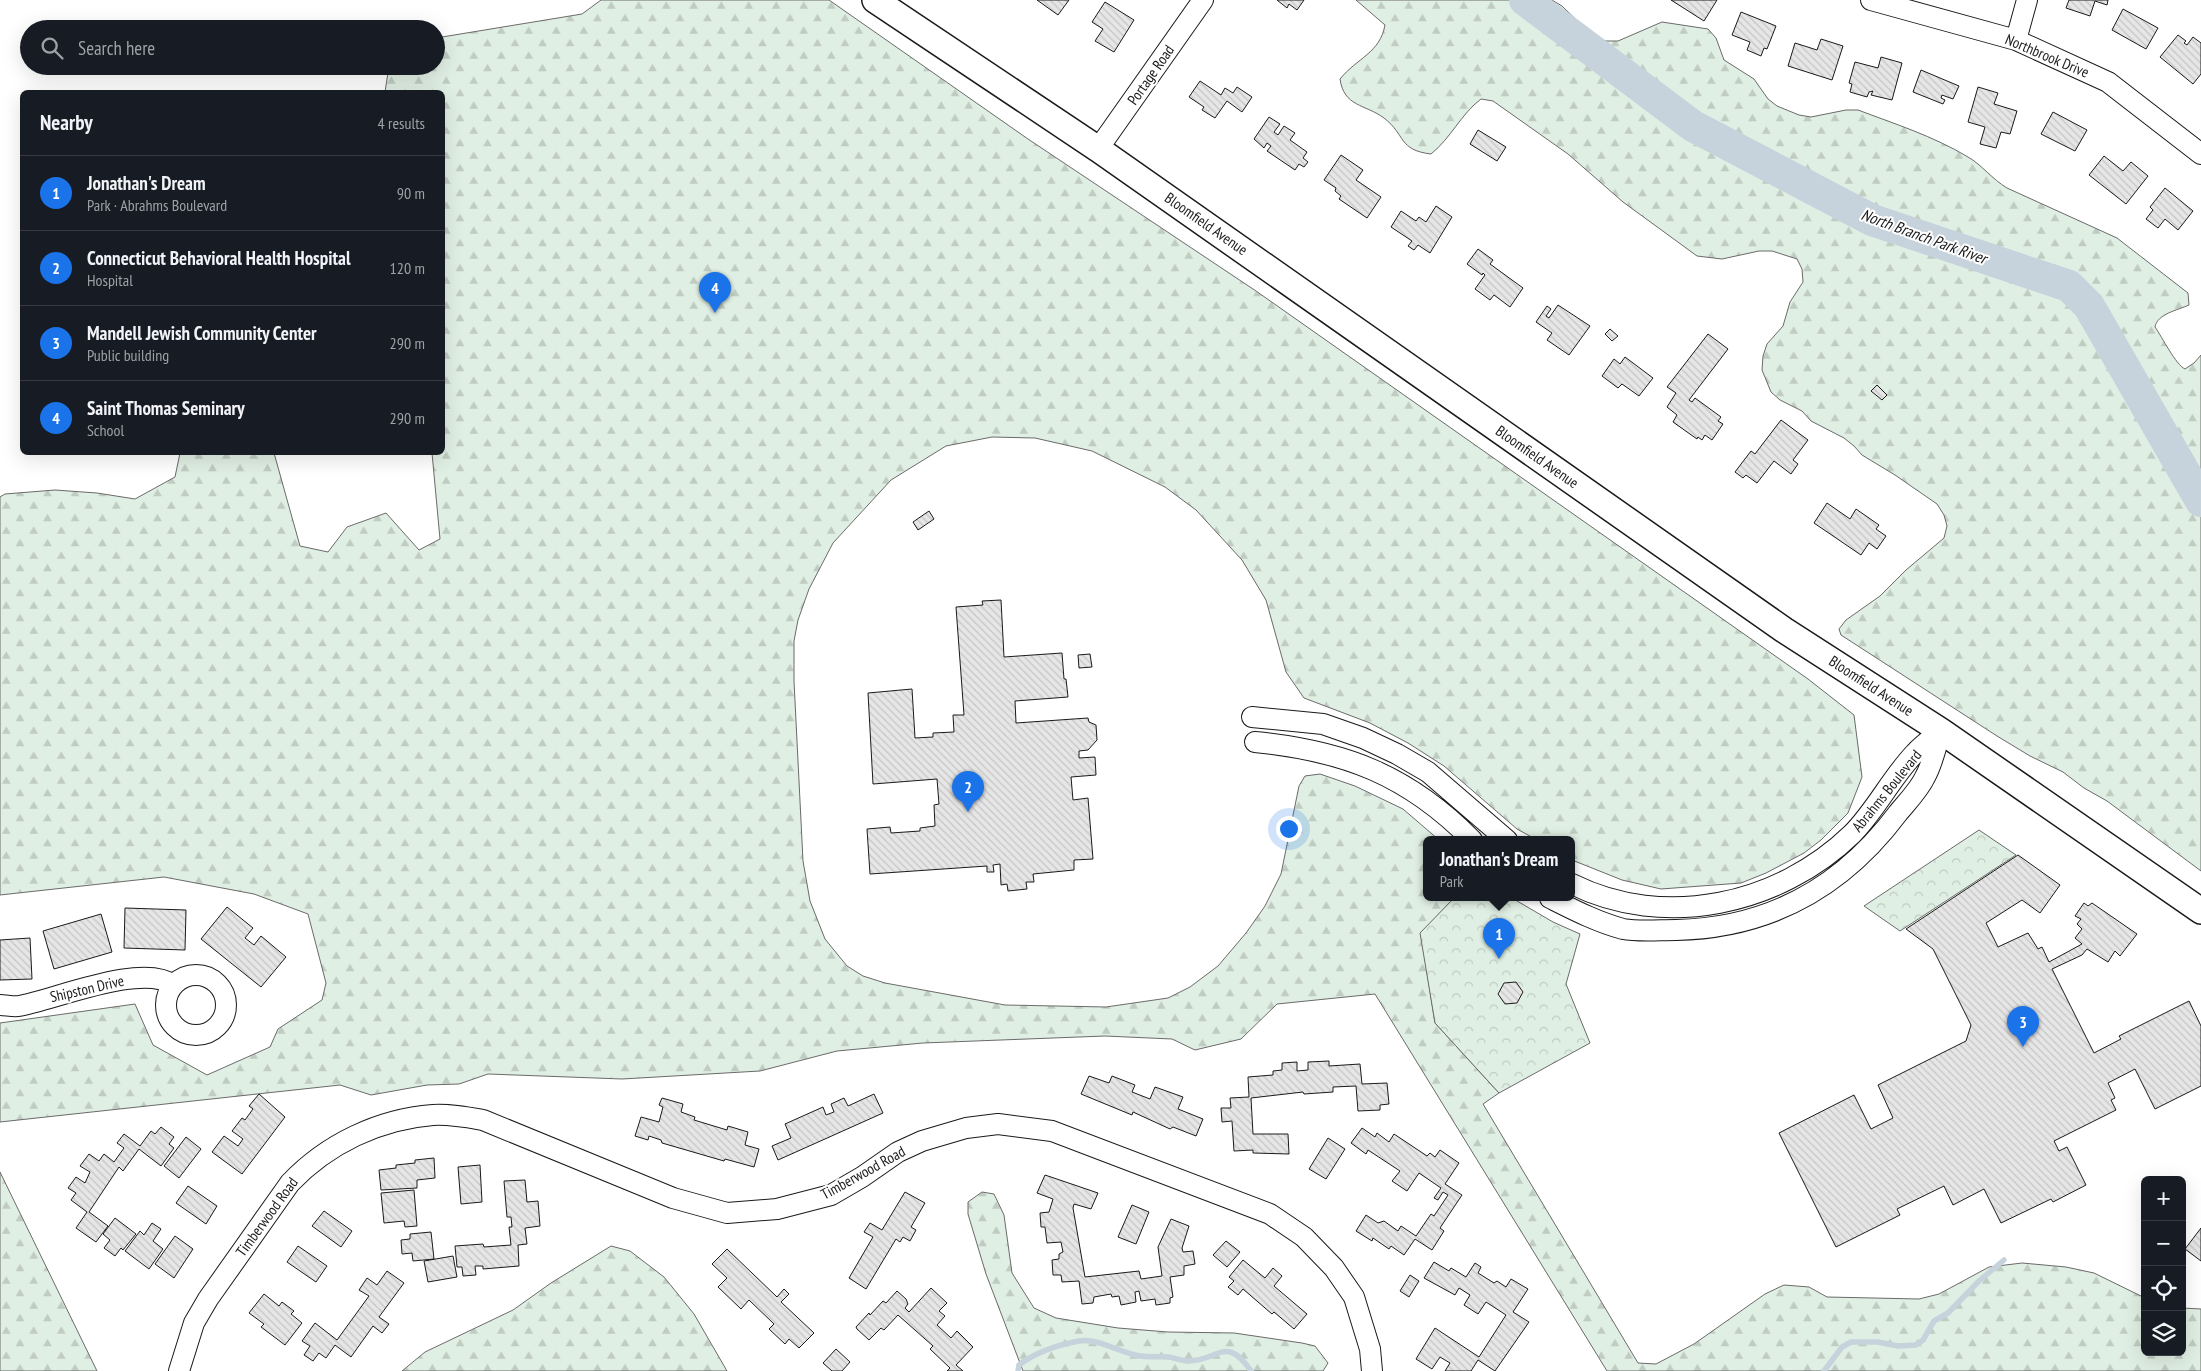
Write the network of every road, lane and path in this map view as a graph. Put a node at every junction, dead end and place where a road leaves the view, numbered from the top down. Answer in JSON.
{"nodes":[{"id":1,"x":875,"y":0,"type":"edge"},
{"id":2,"x":1203,"y":0,"type":"edge"},
{"id":3,"x":1871,"y":0,"type":"edge"},
{"id":4,"x":2027,"y":0,"type":"edge"},
{"id":5,"x":2016,"y":40,"type":"junction"},
{"id":6,"x":1098,"y":149,"type":"junction"},
{"id":7,"x":2201,"y":154,"type":"edge"},
{"id":8,"x":1252,"y":717,"type":"dead end"},
{"id":9,"x":1941,"y":731,"type":"junction"},
{"id":10,"x":1255,"y":742,"type":"dead end"},
{"id":11,"x":1468,"y":836,"type":"edge"},
{"id":12,"x":1502,"y":836,"type":"edge"},
{"id":13,"x":1575,"y":885,"type":"edge"},
{"id":14,"x":1556,"y":901,"type":"edge"},
{"id":15,"x":2201,"y":911,"type":"edge"},
{"id":16,"x":173,"y":985,"type":"dead end"},
{"id":17,"x":0,"y":1005,"type":"edge"},
{"id":18,"x":179,"y":1371,"type":"edge"},
{"id":19,"x":1372,"y":1371,"type":"edge"}],
"edges":[{"from":1,"to":6,"type":"main road","name":"Bloomfield Avenue"},
{"from":2,"to":6,"type":"street","name":"Portage Road"},
{"from":3,"to":5,"type":"street","name":"Northbrook Drive"},
{"from":4,"to":5,"type":"street"},
{"from":5,"to":7,"type":"street","name":"Northbrook Drive"},
{"from":6,"to":9,"type":"main road","name":"Bloomfield Avenue"},
{"from":8,"to":12,"type":"street"},
{"from":9,"to":13,"type":"street","name":"Abrahms Boulevard"},
{"from":9,"to":14,"type":"street","name":"Abrahms Boulevard"},
{"from":9,"to":15,"type":"main road","name":"Bloomfield Avenue"},
{"from":10,"to":11,"type":"street"},
{"from":16,"to":17,"type":"street","name":"Shipston Drive"},
{"from":18,"to":19,"type":"street","name":"Timberwood Road"}]}
